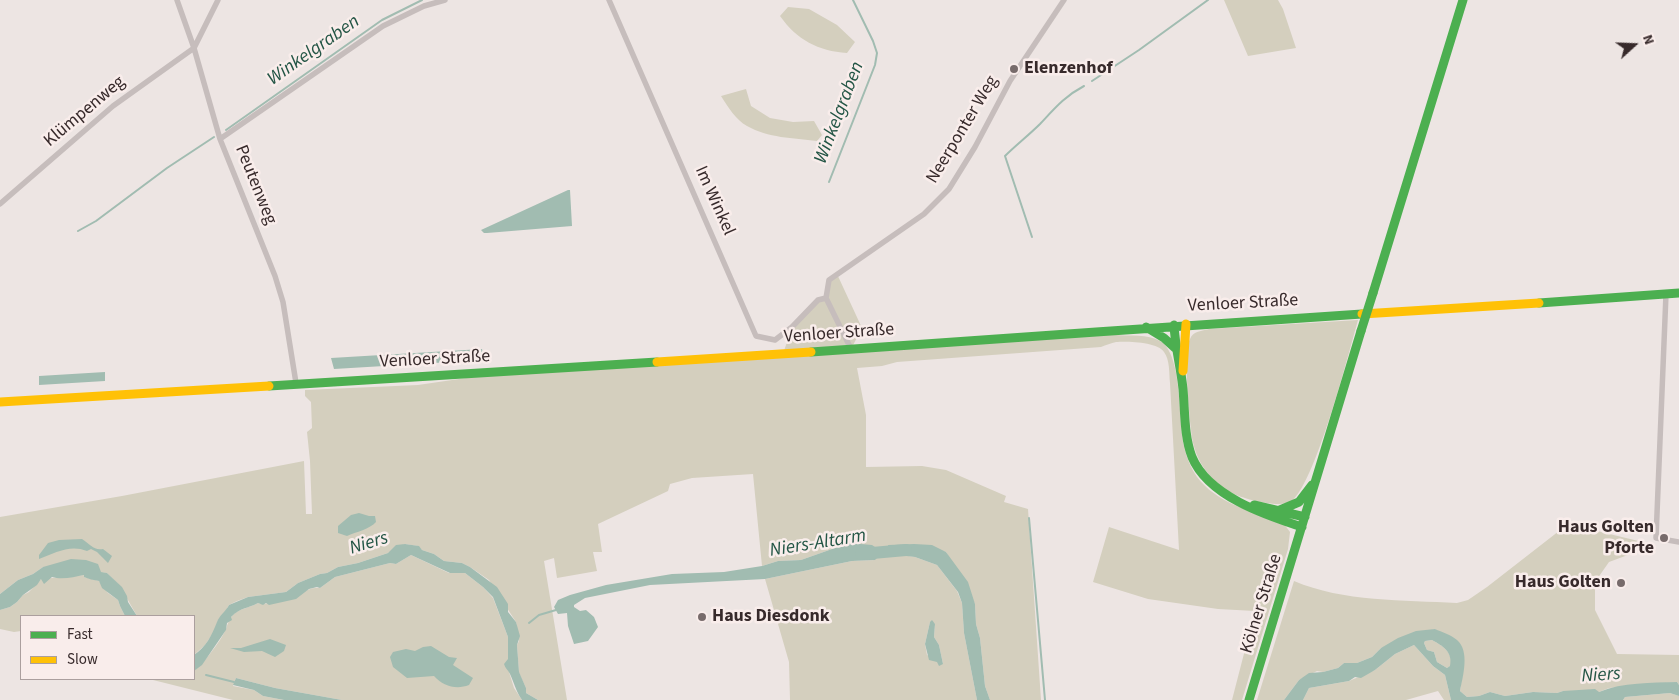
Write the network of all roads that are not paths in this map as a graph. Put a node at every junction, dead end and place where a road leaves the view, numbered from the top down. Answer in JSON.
{"nodes":[{"id":1,"x":177,"y":0,"type":"edge"},
{"id":2,"x":218,"y":0,"type":"edge"},
{"id":3,"x":445,"y":0,"type":"edge"},
{"id":4,"x":609,"y":0,"type":"edge"},
{"id":5,"x":1064,"y":0,"type":"edge"},
{"id":6,"x":1463,"y":0,"type":"edge"},
{"id":7,"x":194,"y":48,"type":"junction"},
{"id":8,"x":220,"y":139,"type":"junction"},
{"id":9,"x":0,"y":204,"type":"edge"},
{"id":10,"x":1679,"y":292,"type":"edge"},
{"id":11,"x":1666,"y":294,"type":"junction"},
{"id":12,"x":826,"y":298,"type":"junction"},
{"id":13,"x":1186,"y":324,"type":"junction"},
{"id":14,"x":1174,"y":325,"type":"junction"},
{"id":15,"x":1145,"y":327,"type":"junction"},
{"id":16,"x":1175,"y":348,"type":"junction"},
{"id":17,"x":851,"y":350,"type":"junction"},
{"id":18,"x":1182,"y":382,"type":"junction"},
{"id":19,"x":296,"y":383,"type":"junction"},
{"id":20,"x":0,"y":402,"type":"edge"},
{"id":21,"x":1316,"y":481,"type":"junction"},
{"id":22,"x":1239,"y":502,"type":"junction"},
{"id":23,"x":1280,"y":510,"type":"junction"},
{"id":24,"x":1305,"y":517,"type":"junction"},
{"id":25,"x":1302,"y":527,"type":"junction"},
{"id":26,"x":1679,"y":542,"type":"edge"},
{"id":27,"x":1249,"y":700,"type":"edge"}],
"edges":[{"from":1,"to":7,"type":"street","name":"Peutenweg"},
{"from":2,"to":7,"type":"street"},
{"from":3,"to":8,"type":"street"},
{"from":4,"to":12,"type":"street","name":"Im Winkel"},
{"from":5,"to":12,"type":"street","name":"Neerponter Weg"},
{"from":6,"to":21,"type":"main road","name":"Kölner Straße","bridge":true},
{"from":7,"to":8,"type":"street","name":"Peutenweg"},
{"from":7,"to":9,"type":"street","name":"Klümpenweg"},
{"from":8,"to":19,"type":"street","name":"Peutenweg"},
{"from":10,"to":11,"type":"main road","name":"Venloer Straße"},
{"from":11,"to":13,"type":"main road","name":"Venloer Straße"},
{"from":11,"to":26,"type":"street"},
{"from":12,"to":17,"type":"street"},
{"from":13,"to":14,"type":"main road","name":"Venloer Straße"},
{"from":13,"to":18,"type":"main road"},
{"from":14,"to":15,"type":"main road","name":"Venloer Straße"},
{"from":14,"to":16,"type":"main road"},
{"from":15,"to":16,"type":"main road"},
{"from":15,"to":17,"type":"main road","name":"Venloer Straße"},
{"from":16,"to":18,"type":"main road"},
{"from":17,"to":19,"type":"main road","name":"Venloer Straße"},
{"from":18,"to":22,"type":"main road"},
{"from":19,"to":20,"type":"main road","name":"Venloer Straße"},
{"from":21,"to":23,"type":"main road"},
{"from":21,"to":24,"type":"main road","name":"Kölner Straße"},
{"from":22,"to":23,"type":"main road"},
{"from":22,"to":25,"type":"main road"},
{"from":23,"to":24,"type":"main road"},
{"from":24,"to":25,"type":"main road","name":"Kölner Straße"},
{"from":25,"to":27,"type":"main road","name":"Kölner Straße"}]}
